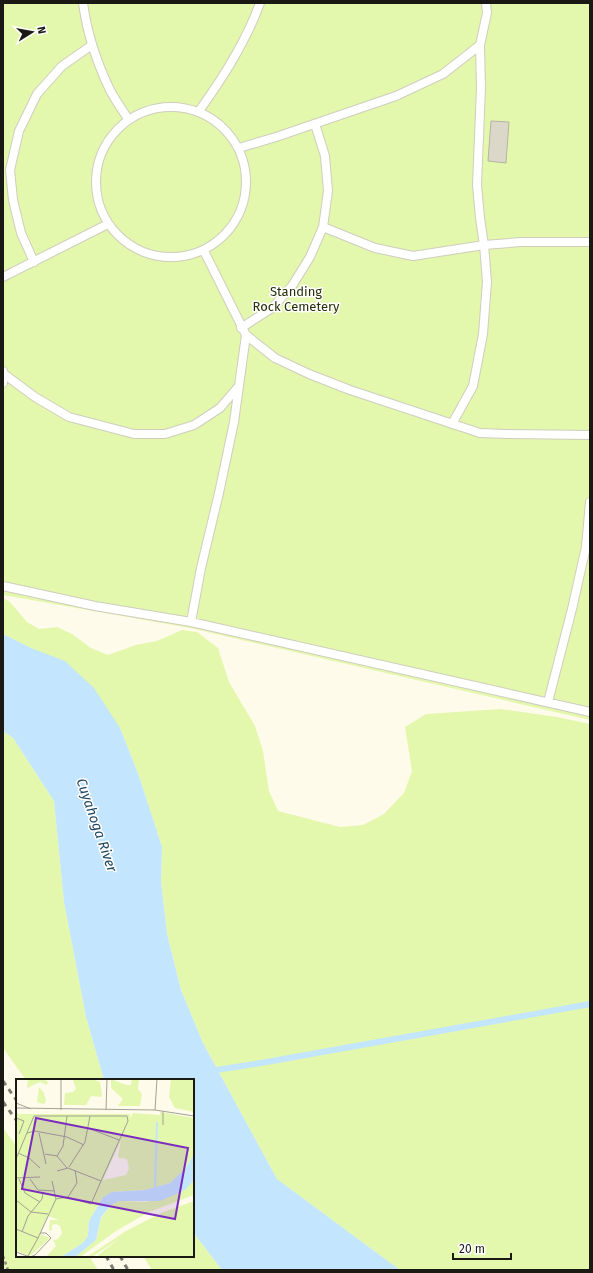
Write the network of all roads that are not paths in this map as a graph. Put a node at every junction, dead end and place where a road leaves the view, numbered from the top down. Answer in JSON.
{"nodes":[{"id":1,"x":83,"y":3,"type":"edge"},
{"id":2,"x":260,"y":3,"type":"edge"},
{"id":3,"x":486,"y":3,"type":"edge"},
{"id":4,"x":92,"y":45,"type":"junction"},
{"id":5,"x":480,"y":45,"type":"junction"},
{"id":6,"x":198,"y":111,"type":"junction"},
{"id":7,"x":128,"y":119,"type":"junction"},
{"id":8,"x":315,"y":124,"type":"junction"},
{"id":9,"x":239,"y":148,"type":"junction"},
{"id":10,"x":7,"y":170,"type":"edge"},
{"id":11,"x":108,"y":224,"type":"junction"},
{"id":12,"x":323,"y":228,"type":"junction"},
{"id":13,"x":590,"y":242,"type":"edge"},
{"id":14,"x":484,"y":244,"type":"junction"},
{"id":15,"x":204,"y":251,"type":"junction"},
{"id":16,"x":34,"y":262,"type":"junction"},
{"id":17,"x":3,"y":277,"type":"edge"},
{"id":18,"x":241,"y":328,"type":"junction"},
{"id":19,"x":246,"y":335,"type":"junction"},
{"id":20,"x":3,"y":372,"type":"edge"},
{"id":21,"x":3,"y":383,"type":"edge"},
{"id":22,"x":238,"y":387,"type":"junction"},
{"id":23,"x":452,"y":424,"type":"junction"},
{"id":24,"x":590,"y":435,"type":"edge"},
{"id":25,"x":590,"y":502,"type":"edge"},
{"id":26,"x":3,"y":586,"type":"edge"},
{"id":27,"x":191,"y":622,"type":"junction"},
{"id":28,"x":548,"y":702,"type":"junction"},
{"id":29,"x":590,"y":712,"type":"edge"}],
"edges":[{"from":1,"to":4,"type":"lane"},
{"from":2,"to":6,"type":"lane"},
{"from":3,"to":5,"type":"lane"},
{"from":4,"to":7,"type":"lane"},
{"from":4,"to":10,"type":"lane"},
{"from":5,"to":8,"type":"lane"},
{"from":5,"to":14,"type":"lane"},
{"from":6,"to":7,"type":"lane"},
{"from":6,"to":9,"type":"lane"},
{"from":7,"to":11,"type":"lane"},
{"from":8,"to":9,"type":"lane"},
{"from":8,"to":12,"type":"lane"},
{"from":9,"to":15,"type":"lane"},
{"from":10,"to":16,"type":"lane"},
{"from":11,"to":15,"type":"lane"},
{"from":11,"to":16,"type":"lane"},
{"from":12,"to":14,"type":"lane"},
{"from":12,"to":18,"type":"lane"},
{"from":13,"to":14,"type":"lane"},
{"from":14,"to":23,"type":"lane"},
{"from":15,"to":18,"type":"lane"},
{"from":16,"to":17,"type":"lane"},
{"from":18,"to":19,"type":"lane"},
{"from":19,"to":22,"type":"lane"},
{"from":19,"to":23,"type":"lane"},
{"from":20,"to":21,"type":"lane"},
{"from":20,"to":22,"type":"lane"},
{"from":22,"to":27,"type":"lane"},
{"from":23,"to":24,"type":"lane"},
{"from":25,"to":28,"type":"lane"},
{"from":26,"to":27,"type":"lane"},
{"from":27,"to":28,"type":"lane"},
{"from":28,"to":29,"type":"lane"}]}
